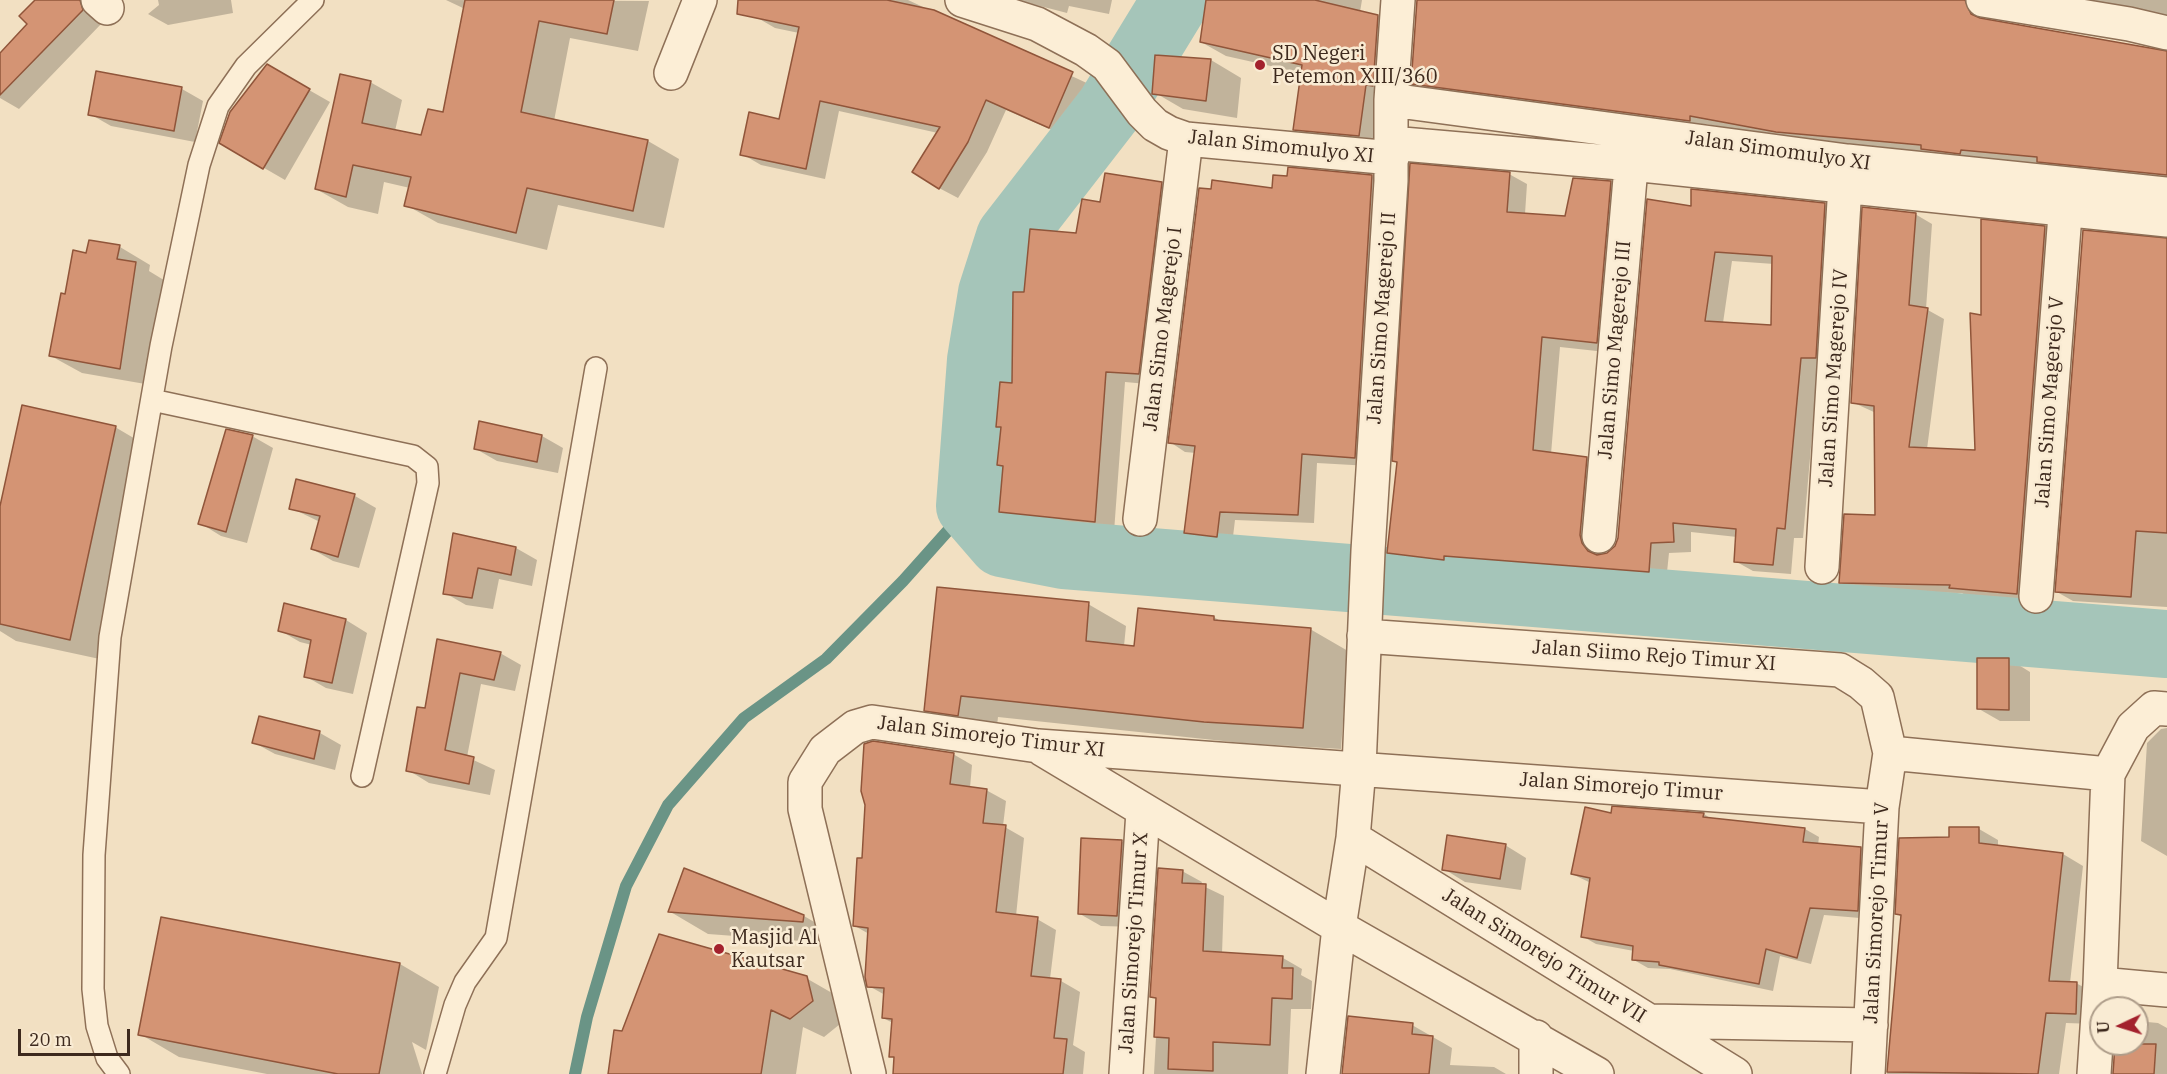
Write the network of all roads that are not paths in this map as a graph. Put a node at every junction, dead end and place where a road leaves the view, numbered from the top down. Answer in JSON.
{"nodes":[{"id":1,"x":313,"y":0,"type":"edge"},
{"id":2,"x":700,"y":0,"type":"edge"},
{"id":3,"x":963,"y":0,"type":"edge"},
{"id":4,"x":1398,"y":0,"type":"edge"},
{"id":5,"x":1983,"y":0,"type":"edge"},
{"id":6,"x":2167,"y":33,"type":"edge"},
{"id":7,"x":671,"y":73,"type":"dead end"},
{"id":8,"x":1390,"y":100,"type":"junction"},
{"id":9,"x":1634,"y":131,"type":"junction"},
{"id":10,"x":1186,"y":138,"type":"junction"},
{"id":11,"x":1392,"y":151,"type":"junction"},
{"id":12,"x":1740,"y":161,"type":"junction"},
{"id":13,"x":1632,"y":164,"type":"junction"},
{"id":14,"x":1846,"y":175,"type":"junction"},
{"id":15,"x":2167,"y":194,"type":"edge"},
{"id":16,"x":2066,"y":197,"type":"junction"},
{"id":17,"x":2167,"y":220,"type":"edge"},
{"id":18,"x":596,"y":368,"type":"dead end"},
{"id":19,"x":152,"y":400,"type":"junction"},
{"id":20,"x":1140,"y":519,"type":"dead end"},
{"id":21,"x":1599,"y":536,"type":"dead end"},
{"id":22,"x":1822,"y":567,"type":"dead end"},
{"id":23,"x":2036,"y":596,"type":"dead end"},
{"id":24,"x":1364,"y":636,"type":"junction"},
{"id":25,"x":2167,"y":709,"type":"edge"},
{"id":26,"x":1038,"y":746,"type":"junction"},
{"id":27,"x":1890,"y":753,"type":"junction"},
{"id":28,"x":1359,"y":768,"type":"junction"},
{"id":29,"x":2108,"y":774,"type":"junction"},
{"id":30,"x":362,"y":776,"type":"dead end"},
{"id":31,"x":1882,"y":807,"type":"junction"},
{"id":32,"x":1143,"y":811,"type":"junction"},
{"id":33,"x":1353,"y":838,"type":"junction"},
{"id":34,"x":1339,"y":927,"type":"junction"},
{"id":35,"x":2100,"y":984,"type":"junction"},
{"id":36,"x":2167,"y":990,"type":"edge"},
{"id":37,"x":1650,"y":1021,"type":"junction"},
{"id":38,"x":1871,"y":1025,"type":"junction"},
{"id":39,"x":1536,"y":1038,"type":"junction"},
{"id":40,"x":118,"y":1074,"type":"edge"},
{"id":41,"x":435,"y":1074,"type":"edge"},
{"id":42,"x":869,"y":1074,"type":"edge"},
{"id":43,"x":1126,"y":1074,"type":"edge"},
{"id":44,"x":1323,"y":1074,"type":"edge"},
{"id":45,"x":1536,"y":1074,"type":"edge"},
{"id":46,"x":1597,"y":1074,"type":"edge"},
{"id":47,"x":1735,"y":1074,"type":"edge"},
{"id":48,"x":1868,"y":1074,"type":"edge"},
{"id":49,"x":2094,"y":1074,"type":"edge"}],
"edges":[{"from":1,"to":19,"type":"lane"},
{"from":2,"to":7,"type":"street"},
{"from":3,"to":10,"type":"street","name":"Jalan Simomulyo XI"},
{"from":4,"to":8,"type":"street","name":"Jalan Simo Magerejo II"},
{"from":5,"to":6,"type":"street"},
{"from":8,"to":9,"type":"street","name":"Jalan Simomulyo XI"},
{"from":8,"to":11,"type":"street","name":"Jalan Simo Magerejo II"},
{"from":9,"to":12,"type":"street","name":"Jalan Simomulyo XI"},
{"from":9,"to":13,"type":"street","name":"Jalan Simo Magerejo III"},
{"from":10,"to":11,"type":"street","name":"Jalan Simomulyo XI"},
{"from":10,"to":20,"type":"street","name":"Jalan Simo Magerejo I"},
{"from":11,"to":13,"type":"street","name":"Jalan Simomulyo XI"},
{"from":11,"to":24,"type":"street","name":"Jalan Simo Magerejo II"},
{"from":12,"to":13,"type":"street","name":"Jalan Simomulyo XI"},
{"from":12,"to":14,"type":"street","name":"Jalan Simomulyo XI"},
{"from":13,"to":21,"type":"street","name":"Jalan Simo Magerejo III"},
{"from":14,"to":16,"type":"street","name":"Jalan Simomulyo XI"},
{"from":14,"to":22,"type":"street","name":"Jalan Simo Magerejo IV"},
{"from":15,"to":16,"type":"street","name":"Jalan Simomulyo XI"},
{"from":16,"to":17,"type":"street","name":"Jalan Simomulyo XI"},
{"from":16,"to":23,"type":"street","name":"Jalan Simo Magerejo V"},
{"from":18,"to":41,"type":"lane"},
{"from":19,"to":30,"type":"lane"},
{"from":19,"to":40,"type":"lane"},
{"from":24,"to":27,"type":"street","name":"Jalan Siimo Rejo Timur XI"},
{"from":24,"to":28,"type":"street"},
{"from":25,"to":29,"type":"street"},
{"from":26,"to":28,"type":"street","name":"Jalan Simorejo Timur XI"},
{"from":26,"to":32,"type":"street","name":"Jalan Simorejo Timur X"},
{"from":26,"to":42,"type":"street","name":"Jalan Simorejo Timur XI"},
{"from":27,"to":29,"type":"street"},
{"from":27,"to":31,"type":"street","name":"Jalan Simorejo Timur V"},
{"from":28,"to":31,"type":"street","name":"Jalan Simorejo Timur"},
{"from":28,"to":33,"type":"street"},
{"from":29,"to":35,"type":"street"},
{"from":31,"to":38,"type":"street","name":"Jalan Simorejo Timur V"},
{"from":32,"to":34,"type":"street","name":"Jalan Simorejo Timur X"},
{"from":32,"to":43,"type":"street","name":"Jalan Simorejo Timur X"},
{"from":33,"to":34,"type":"street"},
{"from":33,"to":37,"type":"street","name":"Jalan Simorejo Timur VII"},
{"from":34,"to":39,"type":"street","name":"Jalan Simorejo Timur X"},
{"from":34,"to":44,"type":"street"},
{"from":35,"to":36,"type":"street"},
{"from":35,"to":49,"type":"street"},
{"from":37,"to":38,"type":"street"},
{"from":37,"to":47,"type":"street","name":"Jalan Simorejo Timur VII"},
{"from":38,"to":48,"type":"street","name":"Jalan Simorejo Timur V"},
{"from":39,"to":45,"type":"street"},
{"from":39,"to":46,"type":"street","name":"Jalan Simorejo Timur X"}]}
